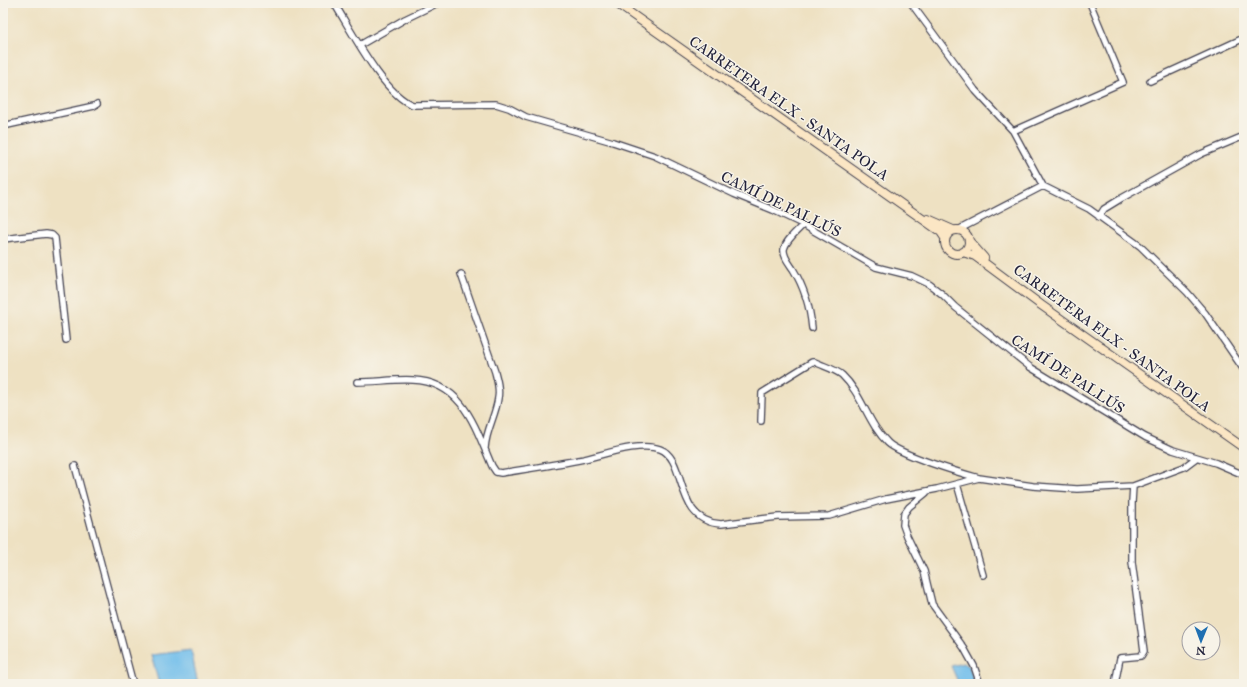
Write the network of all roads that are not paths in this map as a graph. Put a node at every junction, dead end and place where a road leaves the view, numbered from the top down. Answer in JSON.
{"nodes":[{"id":1,"x":334,"y":3,"type":"edge"},
{"id":2,"x":438,"y":3,"type":"edge"},
{"id":3,"x":616,"y":3,"type":"edge"},
{"id":4,"x":623,"y":3,"type":"edge"},
{"id":5,"x":911,"y":3,"type":"edge"},
{"id":6,"x":1090,"y":3,"type":"edge"},
{"id":7,"x":1242,"y":3,"type":"edge"},
{"id":8,"x":1244,"y":7,"type":"edge"},
{"id":9,"x":1244,"y":38,"type":"edge"},
{"id":10,"x":360,"y":45,"type":"junction"},
{"id":11,"x":1150,"y":81,"type":"dead end"},
{"id":12,"x":97,"y":104,"type":"dead end"},
{"id":13,"x":3,"y":126,"type":"edge"},
{"id":14,"x":1013,"y":131,"type":"junction"},
{"id":15,"x":1244,"y":136,"type":"edge"},
{"id":16,"x":1042,"y":186,"type":"junction"},
{"id":17,"x":1099,"y":217,"type":"junction"},
{"id":18,"x":803,"y":225,"type":"junction"},
{"id":19,"x":962,"y":232,"type":"junction"},
{"id":20,"x":945,"y":238,"type":"junction"},
{"id":21,"x":3,"y":239,"type":"edge"},
{"id":22,"x":963,"y":252,"type":"junction"},
{"id":23,"x":461,"y":274,"type":"dead end"},
{"id":24,"x":812,"y":328,"type":"dead end"},
{"id":25,"x":66,"y":340,"type":"dead end"},
{"id":26,"x":1244,"y":370,"type":"edge"},
{"id":27,"x":358,"y":382,"type":"dead end"},
{"id":28,"x":761,"y":421,"type":"dead end"},
{"id":29,"x":1244,"y":443,"type":"edge"},
{"id":30,"x":1244,"y":448,"type":"edge"},
{"id":31,"x":485,"y":450,"type":"junction"},
{"id":32,"x":1196,"y":458,"type":"junction"},
{"id":33,"x":75,"y":466,"type":"dead end"},
{"id":34,"x":1244,"y":474,"type":"edge"},
{"id":35,"x":979,"y":478,"type":"junction"},
{"id":36,"x":957,"y":484,"type":"junction"},
{"id":37,"x":1133,"y":486,"type":"junction"},
{"id":38,"x":930,"y":491,"type":"junction"},
{"id":39,"x":983,"y":575,"type":"dead end"},
{"id":40,"x":133,"y":684,"type":"edge"},
{"id":41,"x":980,"y":684,"type":"edge"},
{"id":42,"x":1116,"y":684,"type":"edge"}],
"edges":[{"from":1,"to":10,"type":"street","name":"CAMÍ DE PALLÚS"},
{"from":2,"to":10,"type":"street"},
{"from":3,"to":20,"type":"main road","name":"CARRETERA ELX - SANTA POLA"},
{"from":4,"to":19,"type":"main road","name":"CARRETERA ELX - SANTA POLA"},
{"from":5,"to":14,"type":"street"},
{"from":6,"to":14,"type":"street"},
{"from":7,"to":8,"type":"street"},
{"from":9,"to":11,"type":"street"},
{"from":10,"to":18,"type":"street","name":"CAMÍ DE PALLÚS"},
{"from":12,"to":13,"type":"street"},
{"from":14,"to":16,"type":"street"},
{"from":15,"to":17,"type":"street"},
{"from":16,"to":17,"type":"street"},
{"from":16,"to":19,"type":"street"},
{"from":17,"to":26,"type":"street"},
{"from":18,"to":24,"type":"street"},
{"from":18,"to":32,"type":"street","name":"CAMÍ DE PALLÚS"},
{"from":19,"to":20,"type":"main road"},
{"from":19,"to":22,"type":"main road"},
{"from":19,"to":29,"type":"main road","name":"CARRETERA ELX - SANTA POLA"},
{"from":20,"to":22,"type":"main road"},
{"from":21,"to":25,"type":"street"},
{"from":22,"to":30,"type":"main road","name":"CARRETERA ELX - SANTA POLA"},
{"from":23,"to":31,"type":"street"},
{"from":27,"to":31,"type":"street"},
{"from":28,"to":35,"type":"street"},
{"from":31,"to":38,"type":"street"},
{"from":32,"to":34,"type":"street","name":"CAMÍ DE PALLÚS"},
{"from":32,"to":37,"type":"street"},
{"from":33,"to":40,"type":"street"},
{"from":35,"to":36,"type":"street"},
{"from":35,"to":37,"type":"street"},
{"from":36,"to":38,"type":"street"},
{"from":36,"to":39,"type":"street"},
{"from":37,"to":42,"type":"street"},
{"from":38,"to":41,"type":"street"}]}
